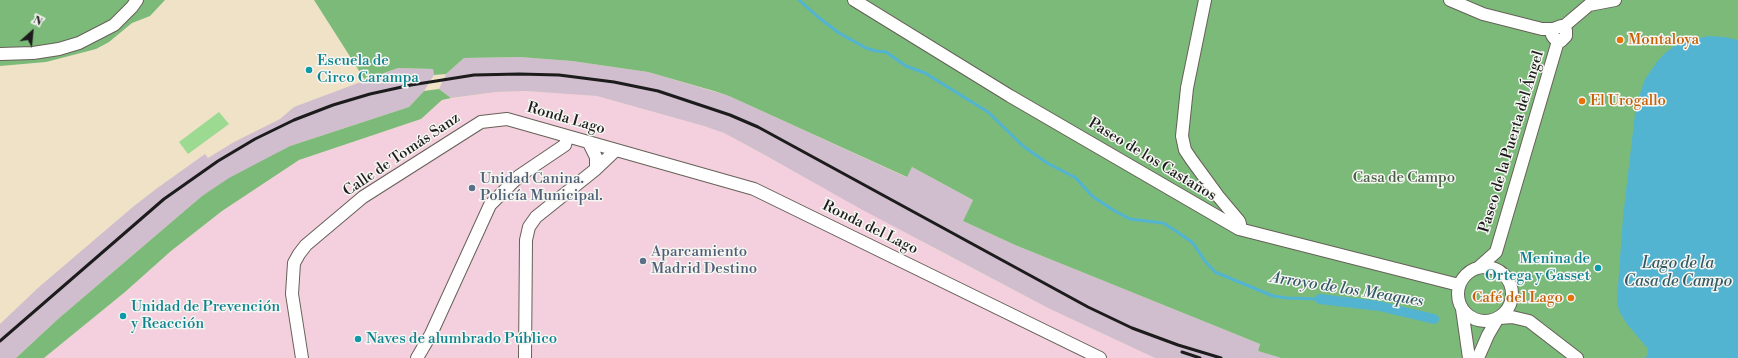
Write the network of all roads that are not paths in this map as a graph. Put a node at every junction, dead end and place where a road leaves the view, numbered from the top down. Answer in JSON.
{"nodes":[{"id":1,"x":136,"y":0,"type":"edge"},
{"id":2,"x":854,"y":0,"type":"edge"},
{"id":3,"x":1205,"y":0,"type":"edge"},
{"id":4,"x":1450,"y":0,"type":"edge"},
{"id":5,"x":1615,"y":0,"type":"edge"},
{"id":6,"x":1558,"y":28,"type":"junction"},
{"id":7,"x":2,"y":51,"type":"edge"},
{"id":8,"x":507,"y":119,"type":"joint"},
{"id":9,"x":567,"y":137,"type":"junction"},
{"id":10,"x":589,"y":143,"type":"junction"},
{"id":11,"x":616,"y":150,"type":"junction"},
{"id":12,"x":596,"y":169,"type":"junction"},
{"id":13,"x":1239,"y":229,"type":"junction"},
{"id":14,"x":1496,"y":252,"type":"junction"},
{"id":15,"x":1478,"y":268,"type":"junction"},
{"id":16,"x":1505,"y":275,"type":"junction"},
{"id":17,"x":1459,"y":285,"type":"junction"},
{"id":18,"x":1462,"y":309,"type":"junction"},
{"id":19,"x":1499,"y":318,"type":"junction"},
{"id":20,"x":302,"y":358,"type":"edge"},
{"id":21,"x":417,"y":358,"type":"edge"},
{"id":22,"x":525,"y":358,"type":"edge"},
{"id":23,"x":1100,"y":358,"type":"edge"},
{"id":24,"x":1469,"y":358,"type":"edge"},
{"id":25,"x":1478,"y":358,"type":"edge"},
{"id":26,"x":1577,"y":358,"type":"edge"}],
"edges":[{"from":1,"to":7,"type":"street"},
{"from":2,"to":13,"type":"street","name":"Paseo de los Castaños"},
{"from":3,"to":13,"type":"street"},
{"from":4,"to":6,"type":"street"},
{"from":5,"to":6,"type":"street"},
{"from":6,"to":14,"type":"street","name":"Paseo de la Puerta del Ángel"},
{"from":8,"to":9,"type":"street","name":"Ronda Lago"},
{"from":8,"to":20,"type":"street","name":"Calle de Tomás Sanz"},
{"from":9,"to":10,"type":"street","name":"Ronda Lago"},
{"from":9,"to":21,"type":"street"},
{"from":10,"to":11,"type":"street","name":"Ronda Lago"},
{"from":10,"to":12,"type":"street"},
{"from":11,"to":12,"type":"street"},
{"from":11,"to":23,"type":"street","name":"Ronda del Lago"},
{"from":12,"to":22,"type":"street"},
{"from":13,"to":17,"type":"street","name":"Paseo de los Castaños"},
{"from":14,"to":15,"type":"street","name":"Paseo de la Puerta del Ángel"},
{"from":14,"to":16,"type":"street","name":"Paseo de la Puerta del Ángel"},
{"from":15,"to":16,"type":"street"},
{"from":15,"to":17,"type":"street"},
{"from":16,"to":19,"type":"street"},
{"from":17,"to":18,"type":"street"},
{"from":18,"to":19,"type":"street"},
{"from":18,"to":24,"type":"street"},
{"from":19,"to":25,"type":"street"},
{"from":19,"to":26,"type":"street"}]}
